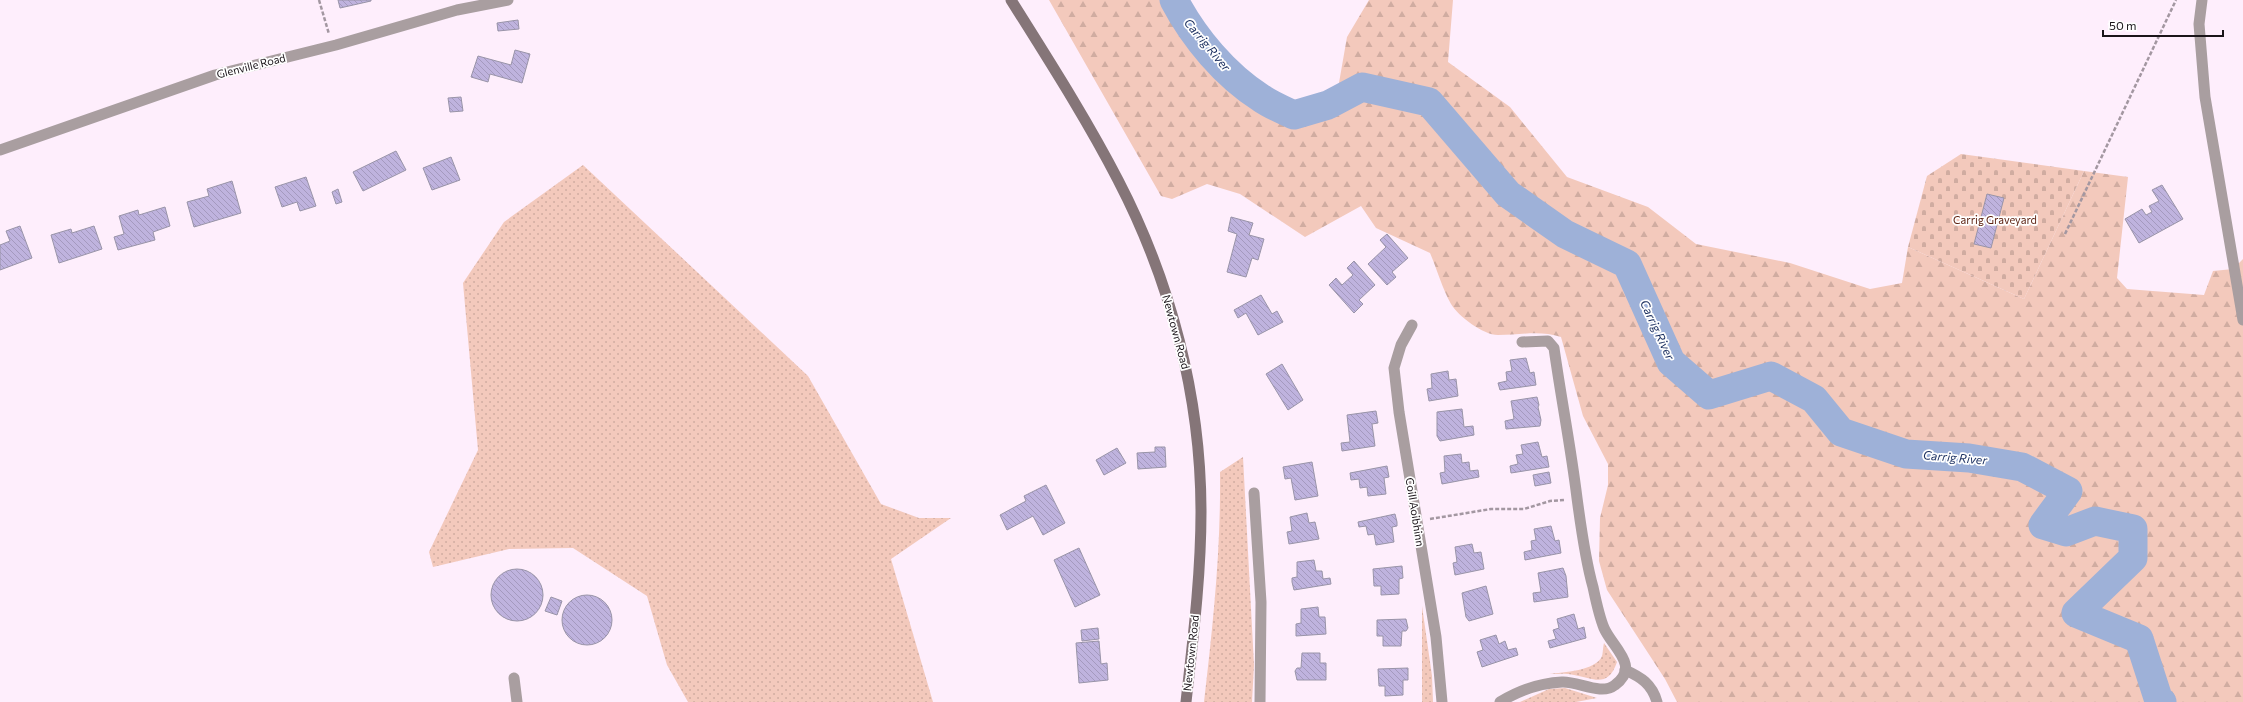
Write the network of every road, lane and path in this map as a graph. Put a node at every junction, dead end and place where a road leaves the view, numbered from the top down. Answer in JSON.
{"nodes":[{"id":1,"x":319,"y":0,"type":"edge"},
{"id":2,"x":508,"y":0,"type":"edge"},
{"id":3,"x":1011,"y":0,"type":"edge"},
{"id":4,"x":2176,"y":0,"type":"edge"},
{"id":5,"x":2202,"y":0,"type":"edge"},
{"id":6,"x":332,"y":46,"type":"junction"},
{"id":7,"x":0,"y":150,"type":"edge"},
{"id":8,"x":2065,"y":234,"type":"dead end"},
{"id":9,"x":2243,"y":320,"type":"edge"},
{"id":10,"x":1412,"y":325,"type":"dead end"},
{"id":11,"x":1522,"y":342,"type":"dead end"},
{"id":12,"x":1254,"y":493,"type":"dead end"},
{"id":13,"x":1577,"y":498,"type":"junction"},
{"id":14,"x":1417,"y":521,"type":"junction"},
{"id":15,"x":1625,"y":670,"type":"junction"},
{"id":16,"x":514,"y":678,"type":"dead end"},
{"id":17,"x":517,"y":702,"type":"edge"},
{"id":18,"x":1186,"y":702,"type":"edge"},
{"id":19,"x":1260,"y":702,"type":"edge"},
{"id":20,"x":1442,"y":702,"type":"edge"},
{"id":21,"x":1500,"y":702,"type":"edge"},
{"id":22,"x":1657,"y":702,"type":"edge"}],
"edges":[{"from":1,"to":6,"type":"path"},
{"from":2,"to":6,"type":"street","name":"Glenville Road"},
{"from":3,"to":18,"type":"main road","name":"Newtown Road"},
{"from":4,"to":8,"type":"path"},
{"from":5,"to":9,"type":"street"},
{"from":6,"to":7,"type":"street","name":"Glenville Road"},
{"from":10,"to":14,"type":"street","name":"Coill Aoibhinn"},
{"from":11,"to":13,"type":"street"},
{"from":12,"to":19,"type":"street"},
{"from":13,"to":14,"type":"path"},
{"from":13,"to":15,"type":"street"},
{"from":14,"to":20,"type":"street","name":"Coill Aoibhinn"},
{"from":15,"to":21,"type":"street"},
{"from":15,"to":22,"type":"street"},
{"from":16,"to":17,"type":"street"}]}
